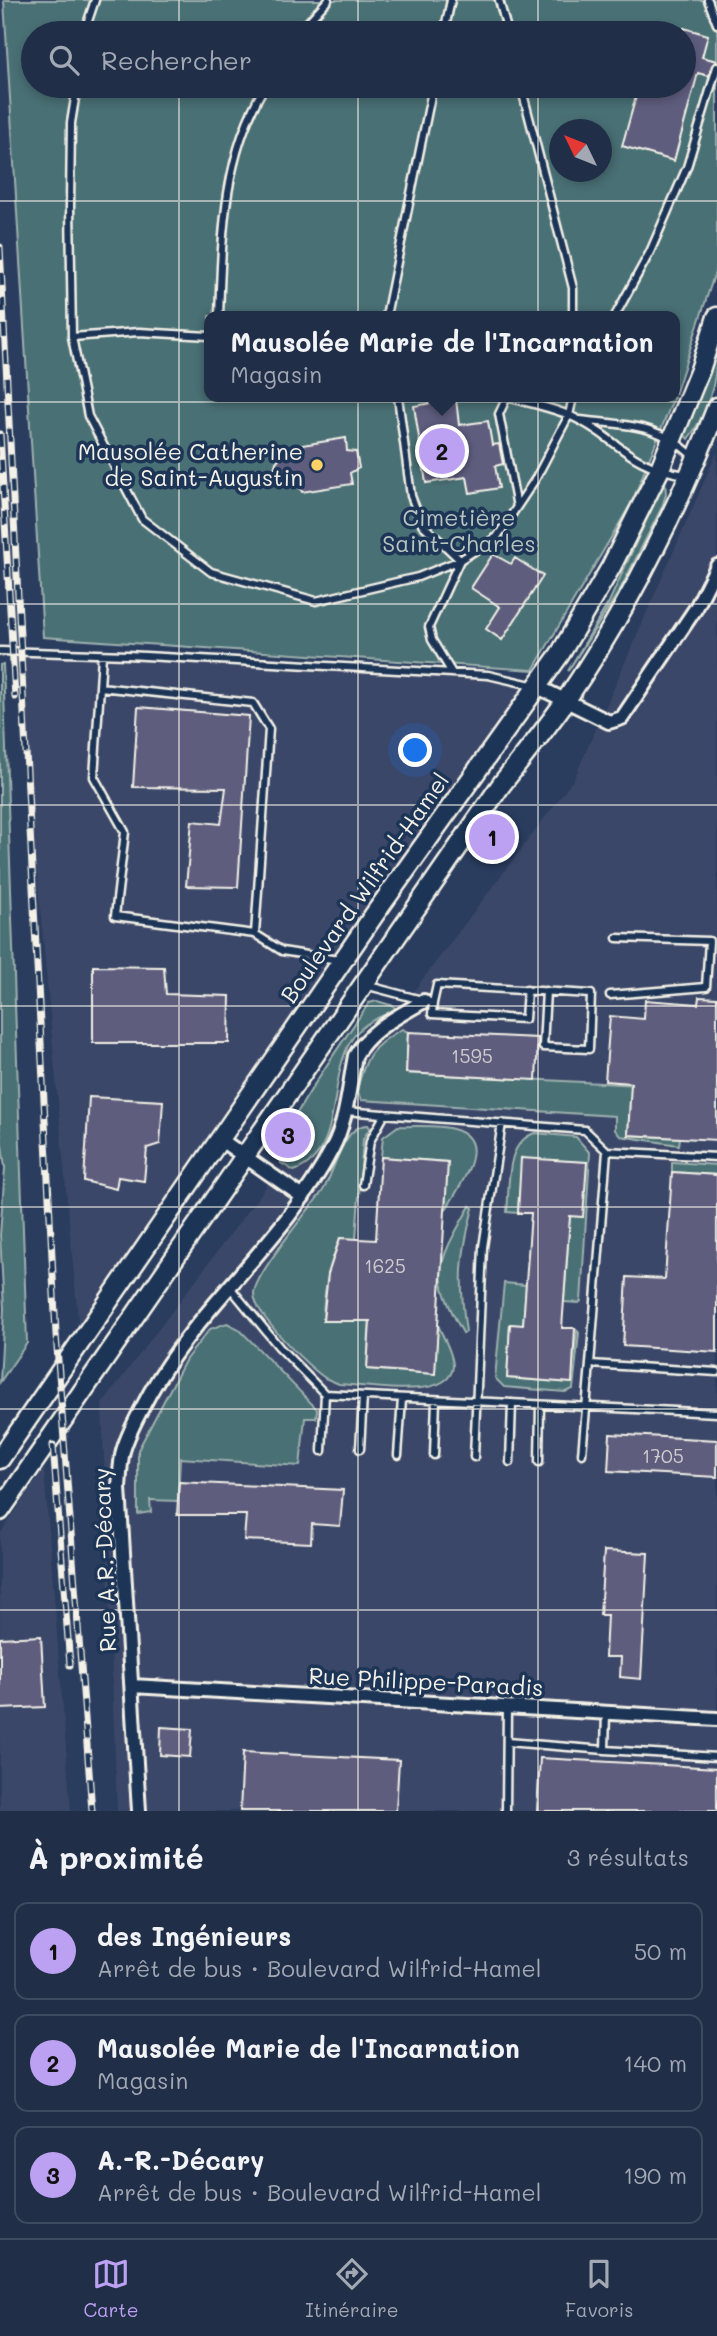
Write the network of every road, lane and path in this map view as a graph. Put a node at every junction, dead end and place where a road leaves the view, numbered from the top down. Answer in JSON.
{"nodes":[{"id":1,"x":95,"y":0,"type":"edge"},
{"id":2,"x":328,"y":0,"type":"edge"},
{"id":3,"x":451,"y":0,"type":"edge"},
{"id":4,"x":499,"y":0,"type":"edge"},
{"id":5,"x":708,"y":0,"type":"edge"},
{"id":6,"x":88,"y":21,"type":"edge"},
{"id":7,"x":309,"y":21,"type":"edge"},
{"id":8,"x":447,"y":21,"type":"edge"},
{"id":9,"x":505,"y":21,"type":"edge"},
{"id":10,"x":717,"y":24,"type":"edge"},
{"id":11,"x":717,"y":67,"type":"edge"},
{"id":12,"x":74,"y":98,"type":"edge"},
{"id":13,"x":258,"y":98,"type":"edge"},
{"id":14,"x":431,"y":98,"type":"edge"},
{"id":15,"x":524,"y":98,"type":"edge"},
{"id":16,"x":219,"y":311,"type":"edge"},
{"id":17,"x":387,"y":311,"type":"edge"},
{"id":18,"x":573,"y":311,"type":"edge"},
{"id":19,"x":618,"y":311,"type":"edge"},
{"id":20,"x":717,"y":317,"type":"edge"},
{"id":21,"x":204,"y":336,"type":"edge"},
{"id":22,"x":72,"y":337,"type":"junction"},
{"id":23,"x":399,"y":402,"type":"edge"},
{"id":24,"x":505,"y":402,"type":"edge"},
{"id":25,"x":524,"y":402,"type":"edge"},
{"id":26,"x":572,"y":402,"type":"edge"},
{"id":27,"x":717,"y":407,"type":"edge"},
{"id":28,"x":569,"y":415,"type":"junction"},
{"id":29,"x":578,"y":420,"type":"junction"},
{"id":30,"x":673,"y":438,"type":"junction"},
{"id":31,"x":692,"y":467,"type":"junction"},
{"id":32,"x":659,"y":471,"type":"junction"},
{"id":33,"x":517,"y":508,"type":"junction"},
{"id":34,"x":460,"y":560,"type":"junction"},
{"id":35,"x":717,"y":566,"type":"edge"},
{"id":36,"x":0,"y":651,"type":"edge"},
{"id":37,"x":102,"y":654,"type":"junction"},
{"id":38,"x":452,"y":673,"type":"junction"},
{"id":39,"x":100,"y":687,"type":"junction"},
{"id":40,"x":538,"y":687,"type":"junction"},
{"id":41,"x":565,"y":701,"type":"junction"},
{"id":42,"x":255,"y":934,"type":"junction"},
{"id":43,"x":618,"y":938,"type":"dead end"},
{"id":44,"x":709,"y":941,"type":"junction"},
{"id":45,"x":717,"y":941,"type":"edge"},
{"id":46,"x":343,"y":961,"type":"junction"},
{"id":47,"x":363,"y":984,"type":"junction"},
{"id":48,"x":527,"y":990,"type":"junction"},
{"id":49,"x":546,"y":990,"type":"junction"},
{"id":50,"x":610,"y":995,"type":"dead end"},
{"id":51,"x":428,"y":1002,"type":"junction"},
{"id":52,"x":344,"y":1111,"type":"junction"},
{"id":53,"x":385,"y":1114,"type":"junction"},
{"id":54,"x":502,"y":1123,"type":"junction"},
{"id":55,"x":221,"y":1140,"type":"junction"},
{"id":56,"x":607,"y":1151,"type":"junction"},
{"id":57,"x":245,"y":1157,"type":"junction"},
{"id":58,"x":717,"y":1157,"type":"edge"},
{"id":59,"x":363,"y":1185,"type":"dead end"},
{"id":60,"x":303,"y":1198,"type":"junction"},
{"id":61,"x":229,"y":1286,"type":"junction"},
{"id":62,"x":590,"y":1364,"type":"junction"},
{"id":63,"x":717,"y":1372,"type":"edge"},
{"id":64,"x":326,"y":1394,"type":"junction"},
{"id":65,"x":363,"y":1396,"type":"junction"},
{"id":66,"x":401,"y":1399,"type":"junction"},
{"id":67,"x":436,"y":1400,"type":"junction"},
{"id":68,"x":476,"y":1402,"type":"junction"},
{"id":69,"x":512,"y":1403,"type":"junction"},
{"id":70,"x":540,"y":1405,"type":"junction"},
{"id":71,"x":585,"y":1407,"type":"junction"},
{"id":72,"x":717,"y":1413,"type":"edge"},
{"id":73,"x":360,"y":1448,"type":"dead end"},
{"id":74,"x":322,"y":1451,"type":"dead end"},
{"id":75,"x":582,"y":1454,"type":"dead end"},
{"id":76,"x":398,"y":1455,"type":"dead end"},
{"id":77,"x":434,"y":1455,"type":"dead end"},
{"id":78,"x":474,"y":1457,"type":"dead end"},
{"id":79,"x":0,"y":1459,"type":"edge"},
{"id":80,"x":510,"y":1462,"type":"dead end"},
{"id":81,"x":539,"y":1462,"type":"dead end"},
{"id":82,"x":0,"y":1511,"type":"edge"},
{"id":83,"x":132,"y":1686,"type":"junction"},
{"id":84,"x":507,"y":1707,"type":"junction"},
{"id":85,"x":607,"y":1713,"type":"junction"},
{"id":86,"x":717,"y":1719,"type":"edge"},
{"id":87,"x":507,"y":1742,"type":"junction"},
{"id":88,"x":605,"y":1750,"type":"junction"},
{"id":89,"x":717,"y":1757,"type":"edge"},
{"id":90,"x":139,"y":1811,"type":"edge"},
{"id":91,"x":506,"y":1811,"type":"edge"}],
"edges":[{"from":1,"to":6,"type":"lane"},
{"from":2,"to":7,"type":"lane"},
{"from":3,"to":8,"type":"lane"},
{"from":4,"to":9,"type":"lane"},
{"from":5,"to":10,"type":"lane"},
{"from":11,"to":19,"type":"lane"},
{"from":12,"to":22,"type":"lane"},
{"from":13,"to":16,"type":"lane"},
{"from":14,"to":17,"type":"lane"},
{"from":15,"to":18,"type":"lane"},
{"from":20,"to":30,"type":"main road","name":"Boulevard Wilfrid-Hamel"},
{"from":21,"to":22,"type":"lane"},
{"from":22,"to":34,"type":"lane"},
{"from":23,"to":34,"type":"lane"},
{"from":24,"to":33,"type":"lane"},
{"from":25,"to":28,"type":"lane"},
{"from":26,"to":28,"type":"lane"},
{"from":27,"to":31,"type":"main road"},
{"from":28,"to":29,"type":"lane"},
{"from":28,"to":33,"type":"lane"},
{"from":29,"to":30,"type":"lane"},
{"from":29,"to":32,"type":"lane"},
{"from":30,"to":31,"type":"lane"},
{"from":30,"to":32,"type":"main road","name":"Boulevard Wilfrid-Hamel"},
{"from":31,"to":32,"type":"lane"},
{"from":31,"to":41,"type":"main road"},
{"from":32,"to":40,"type":"main road","name":"Boulevard Wilfrid-Hamel"},
{"from":33,"to":34,"type":"lane"},
{"from":34,"to":38,"type":"lane"},
{"from":35,"to":41,"type":"street"},
{"from":36,"to":37,"type":"lane"},
{"from":37,"to":38,"type":"lane"},
{"from":37,"to":39,"type":"lane"},
{"from":38,"to":40,"type":"lane"},
{"from":39,"to":42,"type":"lane"},
{"from":39,"to":42,"type":"lane"},
{"from":40,"to":41,"type":"street"},
{"from":40,"to":46,"type":"main road","name":"Boulevard Wilfrid-Hamel"},
{"from":41,"to":47,"type":"main road"},
{"from":42,"to":46,"type":"lane"},
{"from":43,"to":44,"type":"lane"},
{"from":44,"to":45,"type":"lane"},
{"from":44,"to":50,"type":"lane"},
{"from":46,"to":55,"type":"main road","name":"Boulevard Wilfrid-Hamel"},
{"from":47,"to":51,"type":"lane"},
{"from":47,"to":57,"type":"main road"},
{"from":48,"to":49,"type":"lane"},
{"from":48,"to":51,"type":"lane"},
{"from":48,"to":51,"type":"lane"},
{"from":49,"to":49,"type":"lane"},
{"from":51,"to":52,"type":"street","name":"Rue A.R.-Décary"},
{"from":52,"to":53,"type":"lane"},
{"from":52,"to":60,"type":"street","name":"Rue A.R.-Décary"},
{"from":53,"to":54,"type":"lane"},
{"from":53,"to":59,"type":"lane"},
{"from":54,"to":56,"type":"lane"},
{"from":54,"to":68,"type":"lane"},
{"from":55,"to":57,"type":"street"},
{"from":55,"to":79,"type":"main road","name":"Boulevard Wilfrid-Hamel"},
{"from":56,"to":58,"type":"lane"},
{"from":56,"to":62,"type":"lane"},
{"from":57,"to":60,"type":"street"},
{"from":57,"to":82,"type":"main road"},
{"from":60,"to":61,"type":"street","name":"Rue A.R.-Décary"},
{"from":61,"to":64,"type":"lane"},
{"from":61,"to":83,"type":"street","name":"Rue A.R.-Décary"},
{"from":62,"to":63,"type":"lane"},
{"from":62,"to":71,"type":"lane"},
{"from":64,"to":65,"type":"lane"},
{"from":64,"to":74,"type":"lane"},
{"from":65,"to":66,"type":"lane"},
{"from":65,"to":73,"type":"lane"},
{"from":66,"to":67,"type":"lane"},
{"from":66,"to":76,"type":"lane"},
{"from":67,"to":68,"type":"lane"},
{"from":67,"to":77,"type":"lane"},
{"from":68,"to":69,"type":"lane"},
{"from":68,"to":78,"type":"lane"},
{"from":69,"to":70,"type":"lane"},
{"from":69,"to":80,"type":"lane"},
{"from":70,"to":71,"type":"lane"},
{"from":70,"to":81,"type":"lane"},
{"from":71,"to":72,"type":"lane"},
{"from":71,"to":75,"type":"lane"},
{"from":83,"to":84,"type":"street","name":"Rue Philippe-Paradis"},
{"from":83,"to":90,"type":"street","name":"Rue A.R.-Décary"},
{"from":84,"to":85,"type":"street","name":"Rue Philippe-Paradis"},
{"from":84,"to":87,"type":"lane"},
{"from":85,"to":86,"type":"street","name":"Rue Philippe-Paradis"},
{"from":85,"to":88,"type":"lane"},
{"from":87,"to":88,"type":"lane"},
{"from":87,"to":91,"type":"lane"},
{"from":88,"to":89,"type":"lane"}]}
